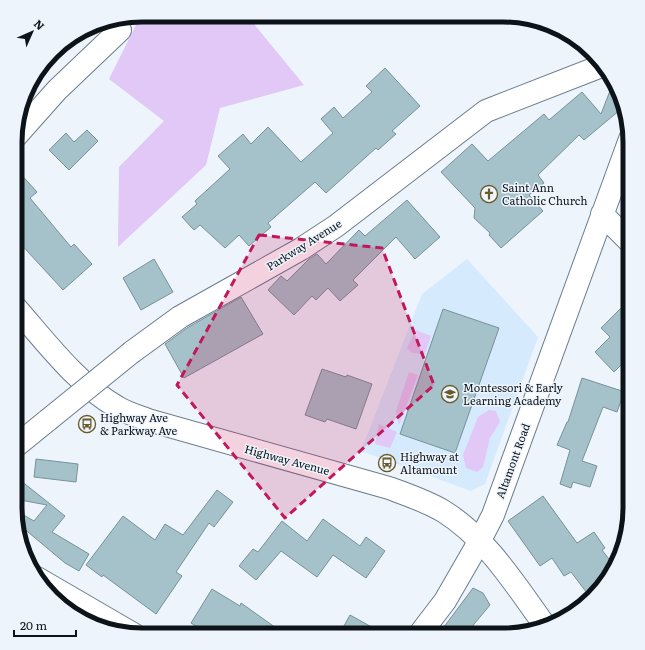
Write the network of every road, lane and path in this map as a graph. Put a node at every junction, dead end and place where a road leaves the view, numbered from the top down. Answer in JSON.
{"nodes":[{"id":1,"x":120,"y":30,"type":"dead end"},
{"id":2,"x":597,"y":68,"type":"edge"},
{"id":3,"x":23,"y":127,"type":"edge"},
{"id":4,"x":623,"y":158,"type":"edge"},
{"id":5,"x":602,"y":214,"type":"junction"},
{"id":6,"x":623,"y":235,"type":"edge"},
{"id":7,"x":22,"y":315,"type":"edge"},
{"id":8,"x":22,"y":441,"type":"edge"},
{"id":9,"x":480,"y":542,"type":"junction"},
{"id":10,"x":52,"y":586,"type":"edge"},
{"id":11,"x":542,"y":621,"type":"edge"},
{"id":12,"x":120,"y":626,"type":"edge"},
{"id":13,"x":424,"y":628,"type":"edge"}],
"edges":[{"from":1,"to":3,"type":"street"},
{"from":2,"to":8,"type":"street","name":"Parkway Avenue","bridge":true},
{"from":4,"to":5,"type":"street","name":"Altamont Road"},
{"from":5,"to":6,"type":"street"},
{"from":5,"to":9,"type":"street","name":"Altamont Road"},
{"from":7,"to":9,"type":"street","name":"Highway Avenue"},
{"from":9,"to":11,"type":"street","name":"Highway Avenue"},
{"from":9,"to":13,"type":"street","name":"Altamont Road"},
{"from":10,"to":12,"type":"street"}]}
